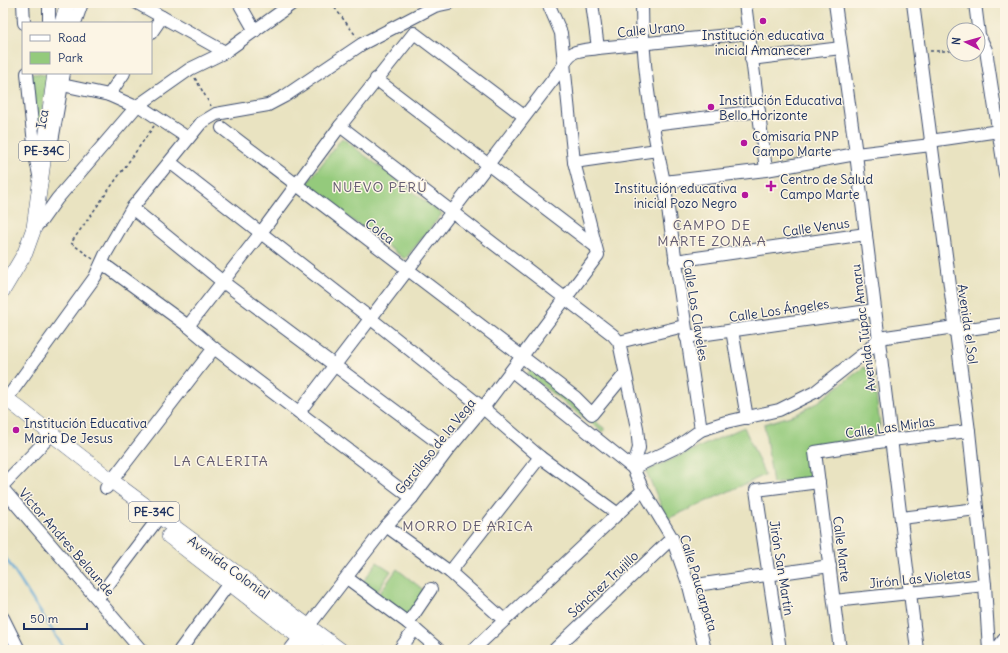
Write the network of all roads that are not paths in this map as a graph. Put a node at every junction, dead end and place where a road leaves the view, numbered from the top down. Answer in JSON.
{"nodes":[{"id":1,"x":23,"y":3,"type":"edge"},
{"id":2,"x":49,"y":3,"type":"edge"},
{"id":3,"x":68,"y":3,"type":"edge"},
{"id":4,"x":82,"y":3,"type":"edge"},
{"id":5,"x":137,"y":3,"type":"edge"},
{"id":6,"x":239,"y":3,"type":"edge"},
{"id":7,"x":293,"y":3,"type":"edge"},
{"id":8,"x":449,"y":3,"type":"edge"},
{"id":9,"x":548,"y":3,"type":"edge"},
{"id":10,"x":592,"y":3,"type":"edge"},
{"id":11,"x":642,"y":3,"type":"edge"},
{"id":12,"x":745,"y":3,"type":"edge"},
{"id":13,"x":835,"y":3,"type":"edge"},
{"id":14,"x":914,"y":3,"type":"edge"},
{"id":15,"x":975,"y":3,"type":"edge"},
{"id":16,"x":162,"y":17,"type":"junction"},
{"id":17,"x":24,"y":22,"type":"edge"},
{"id":18,"x":49,"y":22,"type":"edge"},
{"id":19,"x":62,"y":22,"type":"edge"},
{"id":20,"x":75,"y":22,"type":"edge"},
{"id":21,"x":255,"y":30,"type":"junction"},
{"id":22,"x":152,"y":32,"type":"edge"},
{"id":23,"x":749,"y":33,"type":"junction"},
{"id":24,"x":642,"y":43,"type":"junction"},
{"id":25,"x":598,"y":48,"type":"junction"},
{"id":26,"x":841,"y":48,"type":"junction"},
{"id":27,"x":225,"y":52,"type":"junction"},
{"id":28,"x":751,"y":59,"type":"junction"},
{"id":29,"x":564,"y":65,"type":"junction"},
{"id":30,"x":27,"y":74,"type":"edge"},
{"id":31,"x":123,"y":74,"type":"edge"},
{"id":32,"x":58,"y":76,"type":"edge"},
{"id":33,"x":376,"y":79,"type":"junction"},
{"id":34,"x":108,"y":95,"type":"junction"},
{"id":35,"x":137,"y":106,"type":"junction"},
{"id":36,"x":759,"y":111,"type":"junction"},
{"id":37,"x":524,"y":116,"type":"junction"},
{"id":38,"x":653,"y":124,"type":"junction"},
{"id":39,"x":340,"y":126,"type":"junction"},
{"id":40,"x":222,"y":128,"type":"dead end"},
{"id":41,"x":999,"y":131,"type":"junction"},
{"id":42,"x":188,"y":138,"type":"junction"},
{"id":43,"x":931,"y":143,"type":"junction"},
{"id":44,"x":657,"y":150,"type":"junction"},
{"id":45,"x":856,"y":154,"type":"junction"},
{"id":46,"x":574,"y":162,"type":"junction"},
{"id":47,"x":488,"y":164,"type":"junction"},
{"id":48,"x":175,"y":166,"type":"dead end"},
{"id":49,"x":766,"y":170,"type":"junction"},
{"id":50,"x":1005,"y":174,"type":"edge"},
{"id":51,"x":41,"y":175,"type":"junction"},
{"id":52,"x":664,"y":182,"type":"junction"},
{"id":53,"x":296,"y":185,"type":"junction"},
{"id":54,"x":451,"y":211,"type":"junction"},
{"id":55,"x":137,"y":212,"type":"dead end"},
{"id":56,"x":34,"y":228,"type":"junction"},
{"id":57,"x":260,"y":234,"type":"junction"},
{"id":58,"x":866,"y":234,"type":"junction"},
{"id":59,"x":596,"y":250,"type":"junction"},
{"id":60,"x":675,"y":261,"type":"junction"},
{"id":61,"x":102,"y":263,"type":"junction"},
{"id":62,"x":407,"y":269,"type":"junction"},
{"id":63,"x":223,"y":282,"type":"junction"},
{"id":64,"x":3,"y":290,"type":"edge"},
{"id":65,"x":565,"y":298,"type":"junction"},
{"id":66,"x":875,"y":310,"type":"junction"},
{"id":67,"x":370,"y":318,"type":"junction"},
{"id":68,"x":1005,"y":324,"type":"edge"},
{"id":69,"x":188,"y":326,"type":"junction"},
{"id":70,"x":732,"y":330,"type":"junction"},
{"id":71,"x":685,"y":332,"type":"junction"},
{"id":72,"x":954,"y":332,"type":"junction"},
{"id":73,"x":878,"y":338,"type":"junction"},
{"id":74,"x":619,"y":342,"type":"junction"},
{"id":75,"x":214,"y":348,"type":"junction"},
{"id":76,"x":521,"y":356,"type":"junction"},
{"id":77,"x":334,"y":366,"type":"junction"},
{"id":78,"x":512,"y":371,"type":"junction"},
{"id":79,"x":625,"y":374,"type":"junction"},
{"id":80,"x":4,"y":402,"type":"edge"},
{"id":81,"x":483,"y":408,"type":"junction"},
{"id":82,"x":300,"y":412,"type":"junction"},
{"id":83,"x":747,"y":418,"type":"junction"},
{"id":84,"x":700,"y":430,"type":"junction"},
{"id":85,"x":968,"y":431,"type":"junction"},
{"id":86,"x":49,"y":438,"type":"junction"},
{"id":87,"x":891,"y":440,"type":"junction"},
{"id":88,"x":448,"y":450,"type":"junction"},
{"id":89,"x":815,"y":452,"type":"joint"},
{"id":90,"x":540,"y":457,"type":"junction"},
{"id":91,"x":633,"y":468,"type":"junction"},
{"id":92,"x":819,"y":482,"type":"junction"},
{"id":93,"x":3,"y":485,"type":"edge"},
{"id":94,"x":109,"y":485,"type":"junction"},
{"id":95,"x":3,"y":489,"type":"edge"},
{"id":96,"x":643,"y":490,"type":"junction"},
{"id":97,"x":412,"y":498,"type":"junction"},
{"id":98,"x":977,"y":509,"type":"junction"},
{"id":99,"x":618,"y":514,"type":"junction"},
{"id":100,"x":901,"y":518,"type":"junction"},
{"id":101,"x":157,"y":520,"type":"junction"},
{"id":102,"x":386,"y":526,"type":"junction"},
{"id":103,"x":672,"y":538,"type":"junction"},
{"id":104,"x":830,"y":566,"type":"junction"},
{"id":105,"x":450,"y":572,"type":"junction"},
{"id":106,"x":230,"y":576,"type":"junction"},
{"id":107,"x":769,"y":576,"type":"junction"},
{"id":108,"x":347,"y":578,"type":"junction"},
{"id":109,"x":985,"y":585,"type":"junction"},
{"id":110,"x":689,"y":586,"type":"junction"},
{"id":111,"x":431,"y":589,"type":"dead end"},
{"id":112,"x":910,"y":592,"type":"junction"},
{"id":113,"x":98,"y":598,"type":"junction"},
{"id":114,"x":834,"y":601,"type":"junction"},
{"id":115,"x":3,"y":618,"type":"edge"},
{"id":116,"x":504,"y":620,"type":"junction"},
{"id":117,"x":308,"y":624,"type":"junction"},
{"id":118,"x":411,"y":626,"type":"junction"},
{"id":119,"x":299,"y":637,"type":"junction"},
{"id":120,"x":1005,"y":638,"type":"edge"},
{"id":121,"x":19,"y":650,"type":"edge"},
{"id":122,"x":141,"y":650,"type":"edge"},
{"id":123,"x":180,"y":650,"type":"edge"},
{"id":124,"x":290,"y":650,"type":"edge"},
{"id":125,"x":316,"y":650,"type":"edge"},
{"id":126,"x":340,"y":650,"type":"edge"},
{"id":127,"x":399,"y":650,"type":"edge"},
{"id":128,"x":439,"y":650,"type":"edge"},
{"id":129,"x":473,"y":650,"type":"edge"},
{"id":130,"x":554,"y":650,"type":"edge"},
{"id":131,"x":705,"y":650,"type":"edge"},
{"id":132,"x":780,"y":650,"type":"edge"},
{"id":133,"x":840,"y":650,"type":"edge"},
{"id":134,"x":917,"y":650,"type":"edge"},
{"id":135,"x":989,"y":650,"type":"edge"},
{"id":136,"x":996,"y":650,"type":"edge"}],
"edges":[{"from":1,"to":17,"type":"street"},
{"from":2,"to":18,"type":"street"},
{"from":3,"to":19,"type":"main road"},
{"from":4,"to":20,"type":"street"},
{"from":5,"to":16,"type":"street"},
{"from":6,"to":21,"type":"street"},
{"from":7,"to":21,"type":"street"},
{"from":8,"to":42,"type":"street"},
{"from":9,"to":29,"type":"street"},
{"from":10,"to":25,"type":"street"},
{"from":11,"to":24,"type":"street","name":"Calle Los Claveles"},
{"from":12,"to":23,"type":"street"},
{"from":13,"to":26,"type":"street","name":"Avenida Túpac Amaru"},
{"from":14,"to":43,"type":"street","name":"Avenida el Sol"},
{"from":15,"to":41,"type":"street"},
{"from":16,"to":22,"type":"street"},
{"from":16,"to":27,"type":"street"},
{"from":21,"to":27,"type":"street"},
{"from":23,"to":24,"type":"street","name":"Calle Urano"},
{"from":23,"to":28,"type":"street"},
{"from":24,"to":25,"type":"street","name":"Calle Urano"},
{"from":24,"to":38,"type":"street","name":"Calle Los Claveles"},
{"from":25,"to":29,"type":"street","name":"Calle Urano"},
{"from":26,"to":28,"type":"street"},
{"from":26,"to":45,"type":"street","name":"Avenida Túpac Amaru"},
{"from":27,"to":35,"type":"street"},
{"from":28,"to":36,"type":"street"},
{"from":29,"to":37,"type":"street","name":"Calle Urano"},
{"from":29,"to":46,"type":"street"},
{"from":30,"to":51,"type":"street"},
{"from":31,"to":34,"type":"street"},
{"from":32,"to":34,"type":"street"},
{"from":32,"to":51,"type":"main road","number":"PE-34C"},
{"from":33,"to":37,"type":"street"},
{"from":33,"to":39,"type":"street"},
{"from":33,"to":47,"type":"street"},
{"from":34,"to":35,"type":"street"},
{"from":35,"to":42,"type":"street"},
{"from":35,"to":56,"type":"street"},
{"from":36,"to":38,"type":"street"},
{"from":36,"to":49,"type":"street"},
{"from":37,"to":47,"type":"street","name":"Calle Urano"},
{"from":38,"to":44,"type":"street","name":"Calle Los Claveles"},
{"from":39,"to":53,"type":"street"},
{"from":39,"to":54,"type":"street"},
{"from":40,"to":53,"type":"street","name":"Colca"},
{"from":41,"to":43,"type":"street"},
{"from":41,"to":50,"type":"street"},
{"from":42,"to":61,"type":"street"},
{"from":43,"to":45,"type":"street"},
{"from":43,"to":72,"type":"street","name":"Avenida el Sol"},
{"from":44,"to":46,"type":"street"},
{"from":44,"to":52,"type":"street","name":"Calle Los Claveles"},
{"from":45,"to":49,"type":"street"},
{"from":45,"to":58,"type":"street","name":"Avenida Túpac Amaru"},
{"from":46,"to":59,"type":"street"},
{"from":47,"to":54,"type":"street","name":"Calle Urano"},
{"from":47,"to":59,"type":"street"},
{"from":48,"to":57,"type":"street"},
{"from":49,"to":52,"type":"street"},
{"from":51,"to":56,"type":"main road","number":"PE-34C"},
{"from":52,"to":60,"type":"street","name":"Calle Los Claveles"},
{"from":53,"to":57,"type":"street"},
{"from":53,"to":62,"type":"street","name":"Colca"},
{"from":54,"to":62,"type":"street","name":"Calle Urano"},
{"from":54,"to":65,"type":"street"},
{"from":55,"to":63,"type":"street"},
{"from":56,"to":64,"type":"main road","number":"PE-34C"},
{"from":57,"to":63,"type":"street"},
{"from":57,"to":67,"type":"street"},
{"from":58,"to":60,"type":"street","name":"Calle Venus"},
{"from":58,"to":66,"type":"street","name":"Avenida Túpac Amaru"},
{"from":59,"to":65,"type":"street","name":"Garcilaso de la Vega"},
{"from":60,"to":71,"type":"street","name":"Calle Los Claveles"},
{"from":61,"to":69,"type":"street"},
{"from":61,"to":80,"type":"street"},
{"from":62,"to":67,"type":"street","name":"Calle Urano"},
{"from":62,"to":76,"type":"street","name":"Colca"},
{"from":63,"to":69,"type":"street"},
{"from":63,"to":77,"type":"street"},
{"from":65,"to":74,"type":"street"},
{"from":65,"to":76,"type":"street","name":"Garcilaso de la Vega"},
{"from":66,"to":70,"type":"street","name":"Calle Los Ángeles"},
{"from":66,"to":73,"type":"street","name":"Avenida Túpac Amaru"},
{"from":67,"to":77,"type":"street","name":"Calle Urano"},
{"from":67,"to":81,"type":"street"},
{"from":68,"to":72,"type":"street"},
{"from":69,"to":75,"type":"street"},
{"from":70,"to":71,"type":"street","name":"Calle Los Ángeles"},
{"from":70,"to":83,"type":"street"},
{"from":71,"to":74,"type":"street","name":"Calle Los Ángeles"},
{"from":71,"to":84,"type":"street","name":"Calle Los Claveles"},
{"from":72,"to":73,"type":"street"},
{"from":72,"to":85,"type":"street","name":"Avenida el Sol"},
{"from":73,"to":83,"type":"street"},
{"from":73,"to":87,"type":"street","name":"Avenida Túpac Amaru"},
{"from":74,"to":79,"type":"street"},
{"from":75,"to":82,"type":"street"},
{"from":75,"to":94,"type":"street"},
{"from":76,"to":78,"type":"street","name":"Garcilaso de la Vega"},
{"from":76,"to":79,"type":"street","name":"Colca"},
{"from":77,"to":82,"type":"street","name":"Calle Urano"},
{"from":77,"to":88,"type":"street"},
{"from":78,"to":81,"type":"street","name":"Garcilaso de la Vega"},
{"from":78,"to":91,"type":"street"},
{"from":79,"to":91,"type":"street"},
{"from":80,"to":86,"type":"main road","name":"Avenida Colonial","number":"PE-34C"},
{"from":81,"to":88,"type":"street","name":"Garcilaso de la Vega"},
{"from":81,"to":90,"type":"street"},
{"from":82,"to":97,"type":"street"},
{"from":83,"to":84,"type":"street"},
{"from":84,"to":91,"type":"street"},
{"from":85,"to":87,"type":"street","name":"Calle Las Mirlas"},
{"from":85,"to":98,"type":"street","name":"Avenida el Sol"},
{"from":86,"to":93,"type":"street"},
{"from":86,"to":94,"type":"main road","name":"Avenida Colonial","number":"PE-34C"},
{"from":87,"to":89,"type":"street","name":"Calle Las Mirlas"},
{"from":87,"to":100,"type":"street","name":"Avenida Túpac Amaru"},
{"from":88,"to":97,"type":"street","name":"Garcilaso de la Vega"},
{"from":89,"to":92,"type":"street","name":"Calle Marte"},
{"from":90,"to":99,"type":"street"},
{"from":90,"to":105,"type":"street"},
{"from":91,"to":96,"type":"street","name":"Calle Paucarpata"},
{"from":92,"to":104,"type":"street","name":"Calle Marte"},
{"from":92,"to":107,"type":"street","name":"Jirón San Martín"},
{"from":94,"to":101,"type":"main road","name":"Avenida Colonial","number":"PE-34C"},
{"from":95,"to":113,"type":"street","name":"Víctor Andres Belaunde"},
{"from":96,"to":99,"type":"street"},
{"from":96,"to":103,"type":"street","name":"Calle Paucarpata"},
{"from":97,"to":102,"type":"street","name":"Garcilaso de la Vega"},
{"from":98,"to":100,"type":"street"},
{"from":98,"to":109,"type":"street","name":"Avenida el Sol"},
{"from":99,"to":116,"type":"street"},
{"from":100,"to":112,"type":"street","name":"Avenida Túpac Amaru"},
{"from":101,"to":106,"type":"main road","name":"Avenida Colonial","number":"PE-34C"},
{"from":101,"to":113,"type":"street"},
{"from":102,"to":105,"type":"street"},
{"from":102,"to":108,"type":"street","name":"Garcilaso de la Vega"},
{"from":103,"to":110,"type":"street","name":"Calle Paucarpata"},
{"from":103,"to":130,"type":"street","name":"Sánchez Trujillo"},
{"from":104,"to":107,"type":"street"},
{"from":104,"to":114,"type":"street","name":"Calle Marte"},
{"from":105,"to":116,"type":"street"},
{"from":106,"to":117,"type":"main road","name":"Avenida Colonial","number":"PE-34C"},
{"from":106,"to":119,"type":"main road","name":"Avenida Colonial","number":"PE-34C"},
{"from":106,"to":123,"type":"street"},
{"from":107,"to":110,"type":"street"},
{"from":107,"to":132,"type":"street","name":"Jirón San Martín"},
{"from":108,"to":117,"type":"street","name":"Garcilaso de la Vega"},
{"from":108,"to":118,"type":"street"},
{"from":109,"to":112,"type":"street","name":"Jirón Las Violetas"},
{"from":109,"to":135,"type":"street","name":"Avenida el Sol"},
{"from":110,"to":131,"type":"street","name":"Calle Paucarpata"},
{"from":111,"to":118,"type":"street"},
{"from":112,"to":114,"type":"street","name":"Jirón Las Violetas"},
{"from":112,"to":134,"type":"street","name":"Avenida Túpac Amaru"},
{"from":113,"to":122,"type":"street","name":"Víctor Andres Belaunde"},
{"from":114,"to":133,"type":"street","name":"Calle Marte"},
{"from":115,"to":121,"type":"street"},
{"from":116,"to":129,"type":"street"},
{"from":117,"to":119,"type":"street","name":"Garcilaso de la Vega"},
{"from":117,"to":126,"type":"main road","name":"Avenida Colonial","number":"PE-34C"},
{"from":118,"to":127,"type":"street"},
{"from":118,"to":128,"type":"street"},
{"from":119,"to":124,"type":"street","name":"Garcilaso de la Vega"},
{"from":119,"to":125,"type":"main road","name":"Avenida Colonial","number":"PE-34C"},
{"from":120,"to":136,"type":"street"}]}
